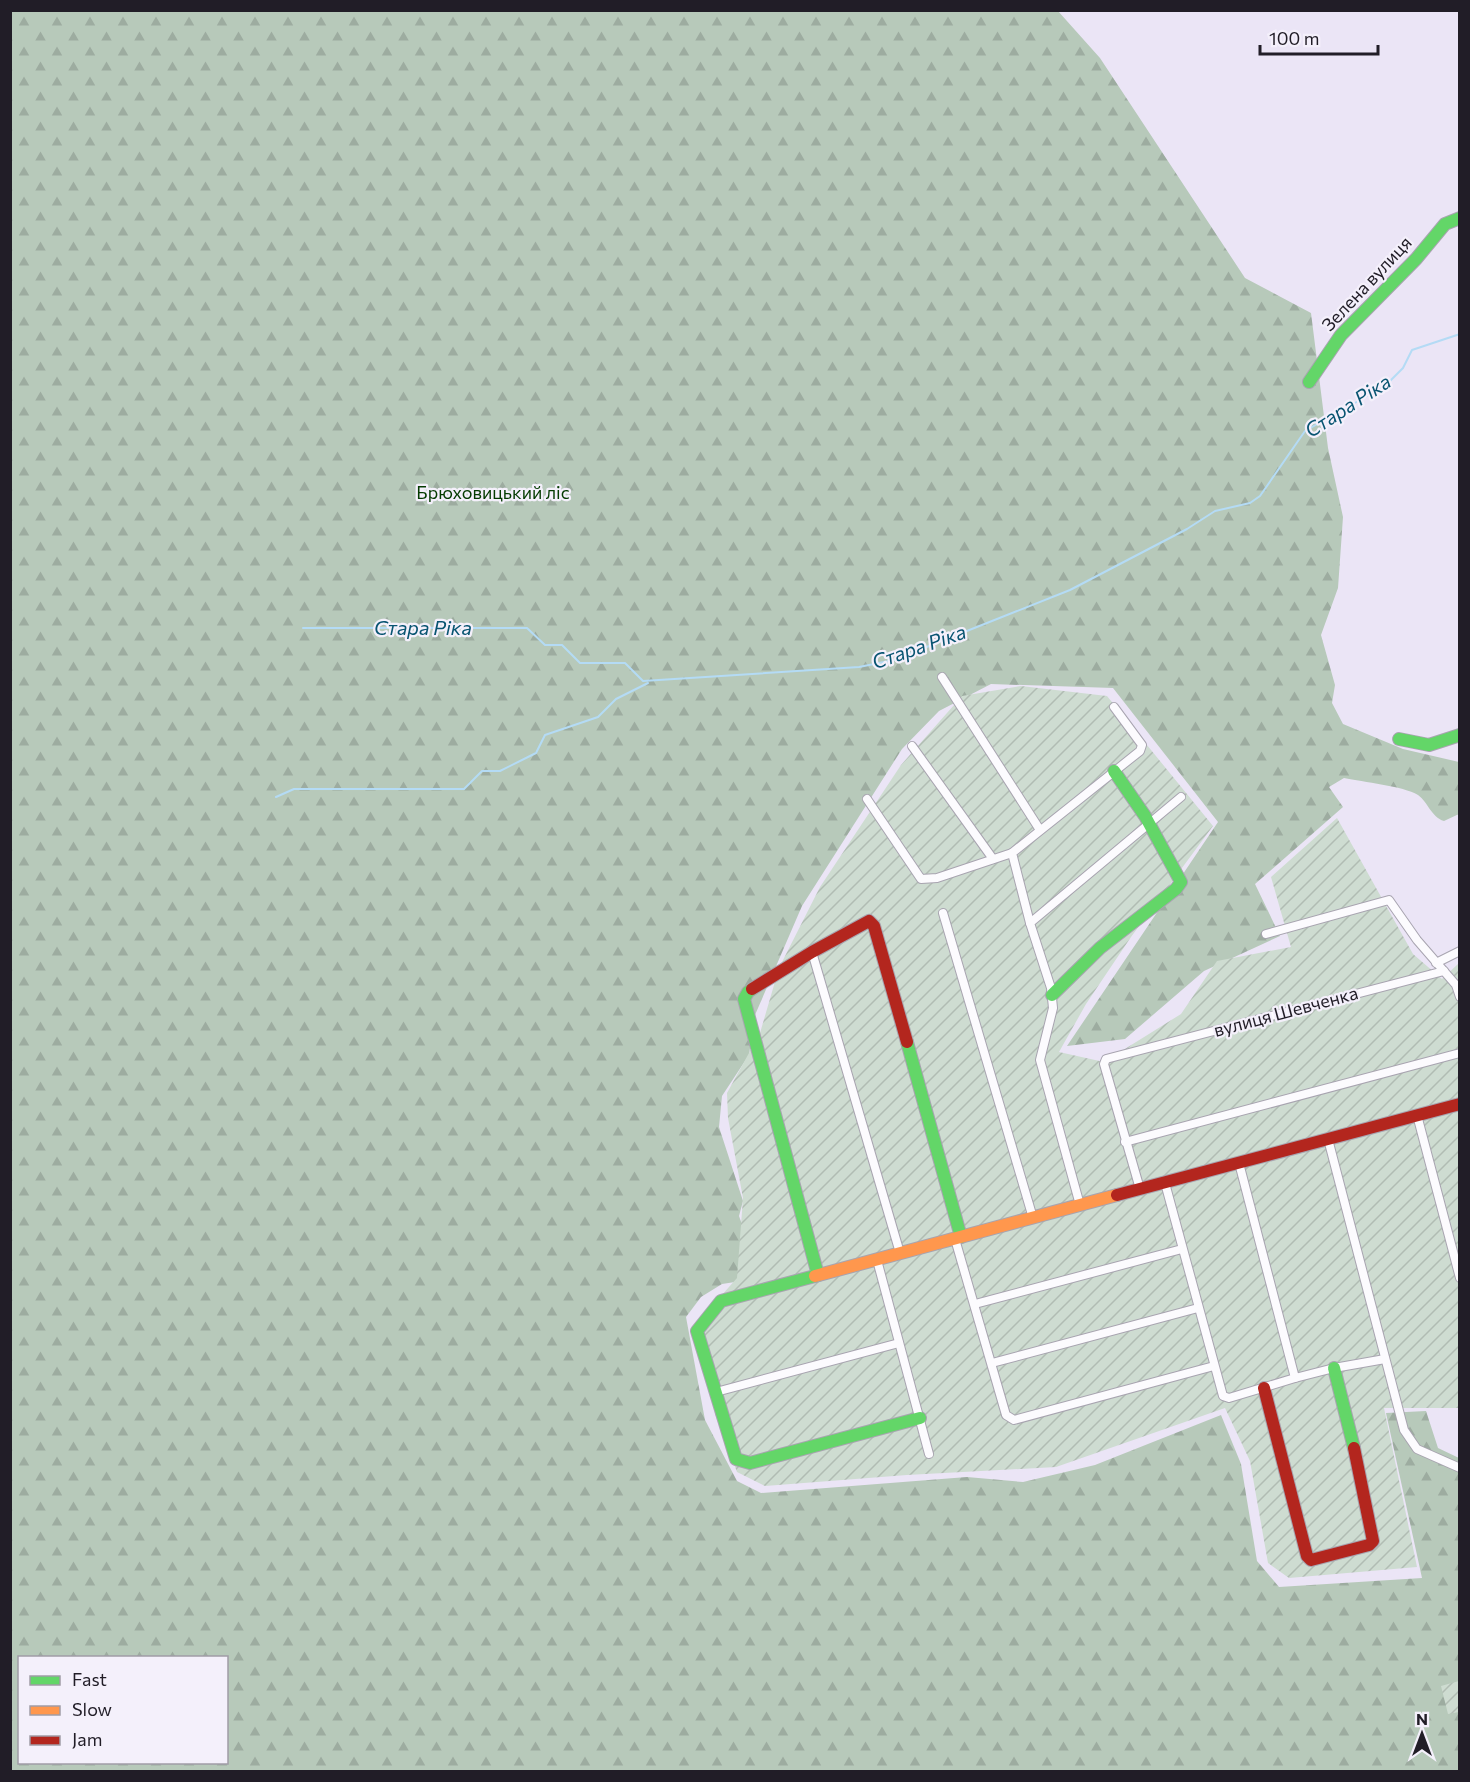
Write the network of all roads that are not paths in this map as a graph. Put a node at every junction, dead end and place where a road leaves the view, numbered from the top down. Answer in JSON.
{"nodes":[{"id":1,"x":1460,"y":218,"type":"edge"},
{"id":2,"x":1309,"y":382,"type":"dead end"},
{"id":3,"x":942,"y":677,"type":"dead end"},
{"id":4,"x":1114,"y":707,"type":"dead end"},
{"id":5,"x":1460,"y":735,"type":"edge"},
{"id":6,"x":1399,"y":739,"type":"dead end"},
{"id":7,"x":912,"y":746,"type":"dead end"},
{"id":8,"x":1114,"y":771,"type":"junction"},
{"id":9,"x":1181,"y":797,"type":"dead end"},
{"id":10,"x":867,"y":799,"type":"dead end"},
{"id":11,"x":1149,"y":824,"type":"junction"},
{"id":12,"x":1040,"y":830,"type":"junction"},
{"id":13,"x":1012,"y":853,"type":"junction"},
{"id":14,"x":993,"y":859,"type":"junction"},
{"id":15,"x":943,"y":913,"type":"dead end"},
{"id":16,"x":1030,"y":923,"type":"junction"},
{"id":17,"x":1266,"y":934,"type":"dead end"},
{"id":18,"x":1460,"y":951,"type":"edge"},
{"id":19,"x":812,"y":952,"type":"junction"},
{"id":20,"x":1436,"y":963,"type":"junction"},
{"id":21,"x":1444,"y":971,"type":"junction"},
{"id":22,"x":1458,"y":985,"type":"edge"},
{"id":23,"x":1052,"y":995,"type":"junction"},
{"id":24,"x":1460,"y":997,"type":"edge"},
{"id":25,"x":1460,"y":1053,"type":"edge"},
{"id":26,"x":1460,"y":1104,"type":"edge"},
{"id":27,"x":1417,"y":1115,"type":"junction"},
{"id":28,"x":1328,"y":1139,"type":"junction"},
{"id":29,"x":1125,"y":1142,"type":"junction"},
{"id":30,"x":1239,"y":1163,"type":"junction"},
{"id":31,"x":1165,"y":1183,"type":"junction"},
{"id":32,"x":1140,"y":1189,"type":"junction"},
{"id":33,"x":1080,"y":1205,"type":"junction"},
{"id":34,"x":1033,"y":1218,"type":"junction"},
{"id":35,"x":958,"y":1238,"type":"junction"},
{"id":36,"x":1182,"y":1249,"type":"junction"},
{"id":37,"x":900,"y":1253,"type":"junction"},
{"id":38,"x":877,"y":1260,"type":"junction"},
{"id":39,"x":818,"y":1275,"type":"junction"},
{"id":40,"x":1460,"y":1278,"type":"edge"},
{"id":41,"x":975,"y":1305,"type":"junction"},
{"id":42,"x":1198,"y":1308,"type":"junction"},
{"id":43,"x":900,"y":1343,"type":"junction"},
{"id":44,"x":1385,"y":1359,"type":"junction"},
{"id":45,"x":992,"y":1363,"type":"junction"},
{"id":46,"x":1214,"y":1366,"type":"junction"},
{"id":47,"x":1334,"y":1368,"type":"junction"},
{"id":48,"x":1295,"y":1378,"type":"junction"},
{"id":49,"x":1264,"y":1388,"type":"junction"},
{"id":50,"x":716,"y":1392,"type":"junction"},
{"id":51,"x":920,"y":1418,"type":"junction"},
{"id":52,"x":929,"y":1454,"type":"dead end"},
{"id":53,"x":1460,"y":1468,"type":"edge"}],
"edges":[{"from":1,"to":2,"type":"street","name":"Зелена вулиця"},
{"from":3,"to":12,"type":"street"},
{"from":4,"to":8,"type":"street"},
{"from":5,"to":6,"type":"street"},
{"from":7,"to":14,"type":"street"},
{"from":8,"to":11,"type":"street"},
{"from":8,"to":12,"type":"street"},
{"from":9,"to":11,"type":"street"},
{"from":10,"to":14,"type":"street"},
{"from":11,"to":16,"type":"street"},
{"from":11,"to":23,"type":"street"},
{"from":12,"to":13,"type":"street"},
{"from":13,"to":14,"type":"street"},
{"from":13,"to":16,"type":"street"},
{"from":15,"to":34,"type":"street"},
{"from":16,"to":23,"type":"street"},
{"from":17,"to":20,"type":"street"},
{"from":18,"to":20,"type":"street"},
{"from":19,"to":35,"type":"street"},
{"from":19,"to":37,"type":"street"},
{"from":19,"to":39,"type":"street"},
{"from":20,"to":21,"type":"street"},
{"from":21,"to":22,"type":"street"},
{"from":21,"to":29,"type":"street","name":"вулиця Шевченка"},
{"from":22,"to":24,"type":"street"},
{"from":23,"to":33,"type":"street"},
{"from":25,"to":29,"type":"street"},
{"from":26,"to":27,"type":"street"},
{"from":27,"to":28,"type":"street"},
{"from":27,"to":40,"type":"street"},
{"from":28,"to":30,"type":"street"},
{"from":28,"to":44,"type":"street"},
{"from":29,"to":32,"type":"street"},
{"from":30,"to":31,"type":"street"},
{"from":30,"to":48,"type":"street"},
{"from":31,"to":32,"type":"street"},
{"from":31,"to":36,"type":"street"},
{"from":32,"to":33,"type":"street"},
{"from":33,"to":34,"type":"street"},
{"from":34,"to":35,"type":"street"},
{"from":35,"to":37,"type":"street"},
{"from":35,"to":41,"type":"street"},
{"from":36,"to":41,"type":"street"},
{"from":36,"to":42,"type":"street"},
{"from":37,"to":38,"type":"street"},
{"from":38,"to":39,"type":"street"},
{"from":38,"to":43,"type":"street"},
{"from":39,"to":50,"type":"street"},
{"from":41,"to":45,"type":"street"},
{"from":42,"to":45,"type":"street"},
{"from":42,"to":46,"type":"street"},
{"from":43,"to":50,"type":"street"},
{"from":43,"to":51,"type":"street"},
{"from":44,"to":47,"type":"street"},
{"from":44,"to":53,"type":"street"},
{"from":45,"to":46,"type":"street"},
{"from":46,"to":49,"type":"street"},
{"from":47,"to":48,"type":"street"},
{"from":47,"to":49,"type":"street"},
{"from":48,"to":49,"type":"street"},
{"from":50,"to":51,"type":"street"},
{"from":51,"to":52,"type":"street"}]}
